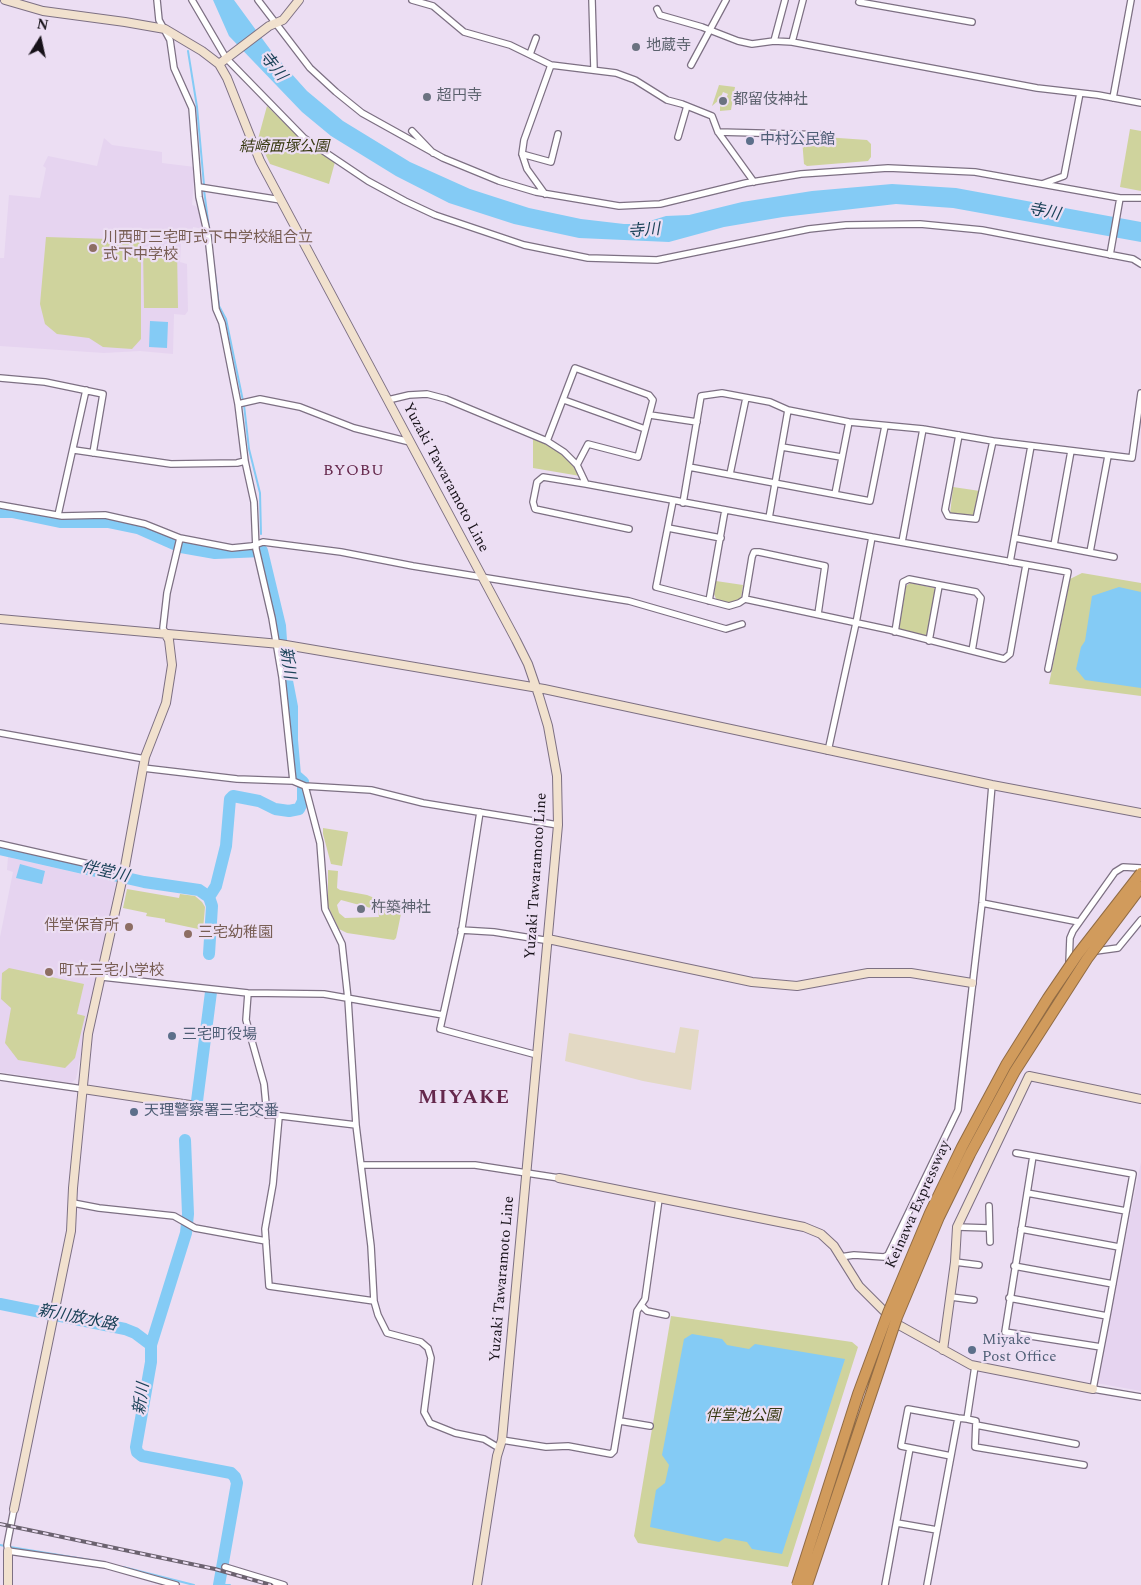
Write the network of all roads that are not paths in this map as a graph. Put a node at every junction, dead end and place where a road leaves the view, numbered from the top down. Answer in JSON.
{"nodes":[{"id":1,"x":6,"y":0,"type":"edge"},
{"id":2,"x":157,"y":0,"type":"edge"},
{"id":3,"x":192,"y":0,"type":"edge"},
{"id":4,"x":258,"y":0,"type":"edge"},
{"id":5,"x":299,"y":0,"type":"edge"},
{"id":6,"x":412,"y":0,"type":"edge"},
{"id":7,"x":592,"y":0,"type":"edge"},
{"id":8,"x":726,"y":0,"type":"edge"},
{"id":9,"x":785,"y":0,"type":"edge"},
{"id":10,"x":802,"y":0,"type":"edge"},
{"id":11,"x":860,"y":0,"type":"edge"},
{"id":12,"x":1131,"y":0,"type":"edge"},
{"id":13,"x":657,"y":8,"type":"dead end"},
{"id":14,"x":972,"y":22,"type":"dead end"},
{"id":15,"x":272,"y":24,"type":"junction"},
{"id":16,"x":165,"y":29,"type":"junction"},
{"id":17,"x":710,"y":29,"type":"junction"},
{"id":18,"x":536,"y":38,"type":"dead end"},
{"id":19,"x":774,"y":41,"type":"junction"},
{"id":20,"x":792,"y":42,"type":"junction"},
{"id":21,"x":530,"y":54,"type":"junction"},
{"id":22,"x":229,"y":56,"type":"junction"},
{"id":23,"x":219,"y":64,"type":"junction"},
{"id":24,"x":551,"y":65,"type":"junction"},
{"id":25,"x":691,"y":65,"type":"dead end"},
{"id":26,"x":594,"y":69,"type":"junction"},
{"id":27,"x":1080,"y":93,"type":"junction"},
{"id":28,"x":1113,"y":98,"type":"junction"},
{"id":29,"x":1141,"y":104,"type":"edge"},
{"id":30,"x":687,"y":106,"type":"junction"},
{"id":31,"x":412,"y":131,"type":"dead end"},
{"id":32,"x":718,"y":132,"type":"junction"},
{"id":33,"x":558,"y":134,"type":"dead end"},
{"id":34,"x":831,"y":135,"type":"dead end"},
{"id":35,"x":678,"y":137,"type":"dead end"},
{"id":36,"x":434,"y":154,"type":"junction"},
{"id":37,"x":522,"y":154,"type":"junction"},
{"id":38,"x":754,"y":182,"type":"junction"},
{"id":39,"x":1042,"y":184,"type":"junction"},
{"id":40,"x":199,"y":187,"type":"junction"},
{"id":41,"x":545,"y":194,"type":"junction"},
{"id":42,"x":1141,"y":198,"type":"edge"},
{"id":43,"x":281,"y":200,"type":"junction"},
{"id":44,"x":1120,"y":200,"type":"junction"},
{"id":45,"x":1110,"y":252,"type":"junction"},
{"id":46,"x":1141,"y":264,"type":"edge"},
{"id":47,"x":0,"y":378,"type":"edge"},
{"id":48,"x":86,"y":390,"type":"junction"},
{"id":49,"x":1141,"y":393,"type":"edge"},
{"id":50,"x":746,"y":398,"type":"junction"},
{"id":51,"x":388,"y":400,"type":"junction"},
{"id":52,"x":564,"y":400,"type":"junction"},
{"id":53,"x":238,"y":404,"type":"junction"},
{"id":54,"x":788,"y":410,"type":"junction"},
{"id":55,"x":650,"y":415,"type":"junction"},
{"id":56,"x":697,"y":422,"type":"junction"},
{"id":57,"x":849,"y":422,"type":"junction"},
{"id":58,"x":885,"y":426,"type":"junction"},
{"id":59,"x":645,"y":429,"type":"junction"},
{"id":60,"x":923,"y":429,"type":"junction"},
{"id":61,"x":959,"y":435,"type":"junction"},
{"id":62,"x":547,"y":441,"type":"junction"},
{"id":63,"x":993,"y":441,"type":"junction"},
{"id":64,"x":410,"y":442,"type":"junction"},
{"id":65,"x":1031,"y":446,"type":"junction"},
{"id":66,"x":782,"y":447,"type":"junction"},
{"id":67,"x":74,"y":450,"type":"junction"},
{"id":68,"x":1071,"y":451,"type":"junction"},
{"id":69,"x":93,"y":453,"type":"junction"},
{"id":70,"x":1108,"y":456,"type":"junction"},
{"id":71,"x":841,"y":457,"type":"junction"},
{"id":72,"x":245,"y":461,"type":"junction"},
{"id":73,"x":577,"y":465,"type":"junction"},
{"id":74,"x":689,"y":468,"type":"junction"},
{"id":75,"x":730,"y":474,"type":"junction"},
{"id":76,"x":775,"y":483,"type":"junction"},
{"id":77,"x":586,"y":484,"type":"junction"},
{"id":78,"x":835,"y":494,"type":"junction"},
{"id":79,"x":672,"y":501,"type":"junction"},
{"id":80,"x":683,"y":502,"type":"junction"},
{"id":81,"x":0,"y":505,"type":"edge"},
{"id":82,"x":726,"y":510,"type":"junction"},
{"id":83,"x":58,"y":515,"type":"junction"},
{"id":84,"x":769,"y":518,"type":"junction"},
{"id":85,"x":668,"y":528,"type":"junction"},
{"id":86,"x":629,"y":529,"type":"dead end"},
{"id":87,"x":872,"y":537,"type":"junction"},
{"id":88,"x":180,"y":538,"type":"junction"},
{"id":89,"x":721,"y":538,"type":"junction"},
{"id":90,"x":1015,"y":538,"type":"junction"},
{"id":91,"x":902,"y":542,"type":"junction"},
{"id":92,"x":256,"y":544,"type":"junction"},
{"id":93,"x":1054,"y":545,"type":"junction"},
{"id":94,"x":1090,"y":552,"type":"junction"},
{"id":95,"x":1114,"y":556,"type":"dead end"},
{"id":96,"x":1010,"y":562,"type":"junction"},
{"id":97,"x":1026,"y":564,"type":"junction"},
{"id":98,"x":483,"y":576,"type":"junction"},
{"id":99,"x":939,"y":586,"type":"junction"},
{"id":100,"x":744,"y":599,"type":"junction"},
{"id":101,"x":709,"y":601,"type":"junction"},
{"id":102,"x":818,"y":614,"type":"junction"},
{"id":103,"x":0,"y":619,"type":"edge"},
{"id":104,"x":856,"y":623,"type":"junction"},
{"id":105,"x":742,"y":624,"type":"dead end"},
{"id":106,"x":895,"y":632,"type":"junction"},
{"id":107,"x":165,"y":633,"type":"junction"},
{"id":108,"x":929,"y":641,"type":"junction"},
{"id":109,"x":280,"y":644,"type":"junction"},
{"id":110,"x":972,"y":651,"type":"junction"},
{"id":111,"x":1048,"y":669,"type":"dead end"},
{"id":112,"x":537,"y":688,"type":"junction"},
{"id":113,"x":0,"y":732,"type":"edge"},
{"id":114,"x":828,"y":751,"type":"junction"},
{"id":115,"x":144,"y":764,"type":"junction"},
{"id":116,"x":293,"y":780,"type":"junction"},
{"id":117,"x":992,"y":785,"type":"junction"},
{"id":118,"x":306,"y":786,"type":"junction"},
{"id":119,"x":480,"y":812,"type":"junction"},
{"id":120,"x":1141,"y":813,"type":"edge"},
{"id":121,"x":558,"y":825,"type":"junction"},
{"id":122,"x":0,"y":844,"type":"edge"},
{"id":123,"x":1141,"y":868,"type":"edge"},
{"id":124,"x":1141,"y":873,"type":"edge"},
{"id":125,"x":123,"y":876,"type":"junction"},
{"id":126,"x":1141,"y":887,"type":"edge"},
{"id":127,"x":982,"y":903,"type":"junction"},
{"id":128,"x":1141,"y":920,"type":"edge"},
{"id":129,"x":1079,"y":922,"type":"junction"},
{"id":130,"x":461,"y":930,"type":"junction"},
{"id":131,"x":1134,"y":930,"type":"junction"},
{"id":132,"x":1141,"y":931,"type":"edge"},
{"id":133,"x":548,"y":938,"type":"junction"},
{"id":134,"x":1096,"y":951,"type":"dead end"},
{"id":135,"x":1069,"y":963,"type":"dead end"},
{"id":136,"x":102,"y":977,"type":"junction"},
{"id":137,"x":972,"y":983,"type":"junction"},
{"id":138,"x":248,"y":993,"type":"junction"},
{"id":139,"x":348,"y":999,"type":"junction"},
{"id":140,"x":443,"y":1015,"type":"junction"},
{"id":141,"x":537,"y":1055,"type":"junction"},
{"id":142,"x":0,"y":1077,"type":"edge"},
{"id":143,"x":83,"y":1089,"type":"junction"},
{"id":144,"x":1141,"y":1099,"type":"edge"},
{"id":145,"x":190,"y":1105,"type":"joint"},
{"id":146,"x":267,"y":1115,"type":"junction"},
{"id":147,"x":279,"y":1116,"type":"junction"},
{"id":148,"x":356,"y":1125,"type":"junction"},
{"id":149,"x":1016,"y":1153,"type":"dead end"},
{"id":150,"x":1034,"y":1156,"type":"junction"},
{"id":151,"x":361,"y":1165,"type":"junction"},
{"id":152,"x":527,"y":1174,"type":"junction"},
{"id":153,"x":558,"y":1178,"type":"joint"},
{"id":154,"x":1026,"y":1193,"type":"junction"},
{"id":155,"x":659,"y":1199,"type":"junction"},
{"id":156,"x":73,"y":1203,"type":"junction"},
{"id":157,"x":988,"y":1206,"type":"dead end"},
{"id":158,"x":1126,"y":1211,"type":"junction"},
{"id":159,"x":957,"y":1227,"type":"junction"},
{"id":160,"x":989,"y":1228,"type":"junction"},
{"id":161,"x":1021,"y":1228,"type":"junction"},
{"id":162,"x":266,"y":1241,"type":"junction"},
{"id":163,"x":990,"y":1242,"type":"dead end"},
{"id":164,"x":1119,"y":1247,"type":"junction"},
{"id":165,"x":840,"y":1257,"type":"junction"},
{"id":166,"x":955,"y":1262,"type":"junction"},
{"id":167,"x":979,"y":1265,"type":"dead end"},
{"id":168,"x":1014,"y":1266,"type":"junction"},
{"id":169,"x":1113,"y":1284,"type":"junction"},
{"id":170,"x":950,"y":1297,"type":"junction"},
{"id":171,"x":1009,"y":1298,"type":"junction"},
{"id":172,"x":974,"y":1300,"type":"dead end"},
{"id":173,"x":374,"y":1301,"type":"junction"},
{"id":174,"x":641,"y":1305,"type":"junction"},
{"id":175,"x":666,"y":1315,"type":"dead end"},
{"id":176,"x":1107,"y":1316,"type":"junction"},
{"id":177,"x":1101,"y":1347,"type":"junction"},
{"id":178,"x":944,"y":1350,"type":"junction"},
{"id":179,"x":975,"y":1366,"type":"junction"},
{"id":180,"x":1092,"y":1389,"type":"junction"},
{"id":181,"x":1141,"y":1397,"type":"edge"},
{"id":182,"x":958,"y":1418,"type":"junction"},
{"id":183,"x":967,"y":1419,"type":"junction"},
{"id":184,"x":620,"y":1420,"type":"junction"},
{"id":185,"x":976,"y":1425,"type":"junction"},
{"id":186,"x":650,"y":1426,"type":"dead end"},
{"id":187,"x":500,"y":1444,"type":"junction"},
{"id":188,"x":1076,"y":1444,"type":"dead end"},
{"id":189,"x":910,"y":1448,"type":"junction"},
{"id":190,"x":950,"y":1456,"type":"junction"},
{"id":191,"x":1084,"y":1465,"type":"dead end"},
{"id":192,"x":14,"y":1509,"type":"joint"},
{"id":193,"x":897,"y":1523,"type":"junction"},
{"id":194,"x":937,"y":1530,"type":"junction"},
{"id":195,"x":8,"y":1551,"type":"junction"},
{"id":196,"x":225,"y":1567,"type":"dead end"},
{"id":197,"x":8,"y":1585,"type":"edge"},
{"id":198,"x":176,"y":1585,"type":"edge"},
{"id":199,"x":284,"y":1585,"type":"edge"},
{"id":200,"x":477,"y":1585,"type":"edge"},
{"id":201,"x":798,"y":1585,"type":"edge"},
{"id":202,"x":807,"y":1585,"type":"edge"},
{"id":203,"x":885,"y":1585,"type":"edge"},
{"id":204,"x":927,"y":1585,"type":"edge"}],
"edges":[{"from":1,"to":16,"type":"street"},
{"from":2,"to":16,"type":"street"},
{"from":3,"to":22,"type":"street"},
{"from":4,"to":15,"type":"street"},
{"from":5,"to":15,"type":"street"},
{"from":6,"to":21,"type":"street"},
{"from":7,"to":26,"type":"street"},
{"from":8,"to":17,"type":"street"},
{"from":9,"to":19,"type":"street"},
{"from":10,"to":20,"type":"street"},
{"from":11,"to":14,"type":"street"},
{"from":12,"to":28,"type":"street"},
{"from":13,"to":17,"type":"street"},
{"from":15,"to":22,"type":"street"},
{"from":15,"to":36,"type":"street"},
{"from":16,"to":23,"type":"street"},
{"from":16,"to":40,"type":"street"},
{"from":17,"to":19,"type":"street"},
{"from":17,"to":25,"type":"street"},
{"from":18,"to":21,"type":"street"},
{"from":19,"to":20,"type":"street"},
{"from":20,"to":27,"type":"street"},
{"from":21,"to":24,"type":"street"},
{"from":22,"to":23,"type":"street"},
{"from":22,"to":45,"type":"street"},
{"from":23,"to":43,"type":"street","name":"Yuzaki Tawaramoto Line"},
{"from":24,"to":26,"type":"street"},
{"from":24,"to":37,"type":"street"},
{"from":26,"to":30,"type":"street"},
{"from":27,"to":28,"type":"street"},
{"from":27,"to":39,"type":"street"},
{"from":28,"to":29,"type":"street"},
{"from":30,"to":32,"type":"street"},
{"from":30,"to":35,"type":"street"},
{"from":31,"to":36,"type":"street"},
{"from":32,"to":34,"type":"street"},
{"from":32,"to":38,"type":"street"},
{"from":33,"to":37,"type":"street"},
{"from":36,"to":41,"type":"street"},
{"from":37,"to":41,"type":"street"},
{"from":38,"to":39,"type":"street"},
{"from":38,"to":41,"type":"street"},
{"from":39,"to":44,"type":"street"},
{"from":40,"to":43,"type":"street"},
{"from":40,"to":53,"type":"street"},
{"from":42,"to":44,"type":"street"},
{"from":43,"to":51,"type":"street","name":"Yuzaki Tawaramoto Line"},
{"from":44,"to":45,"type":"street"},
{"from":45,"to":46,"type":"street"},
{"from":47,"to":48,"type":"street"},
{"from":48,"to":67,"type":"street"},
{"from":48,"to":69,"type":"street"},
{"from":49,"to":70,"type":"street"},
{"from":50,"to":54,"type":"street"},
{"from":50,"to":56,"type":"street"},
{"from":50,"to":75,"type":"street"},
{"from":51,"to":62,"type":"street"},
{"from":51,"to":64,"type":"street","name":"Yuzaki Tawaramoto Line"},
{"from":52,"to":55,"type":"street"},
{"from":52,"to":59,"type":"street"},
{"from":52,"to":62,"type":"street"},
{"from":53,"to":64,"type":"street"},
{"from":53,"to":72,"type":"street"},
{"from":54,"to":57,"type":"street"},
{"from":54,"to":66,"type":"street"},
{"from":55,"to":56,"type":"street"},
{"from":55,"to":59,"type":"street"},
{"from":56,"to":74,"type":"street"},
{"from":57,"to":58,"type":"street"},
{"from":57,"to":71,"type":"street"},
{"from":58,"to":60,"type":"street"},
{"from":58,"to":78,"type":"street"},
{"from":59,"to":73,"type":"street"},
{"from":60,"to":61,"type":"street"},
{"from":60,"to":91,"type":"street"},
{"from":61,"to":63,"type":"street"},
{"from":61,"to":63,"type":"street"},
{"from":62,"to":73,"type":"street"},
{"from":63,"to":65,"type":"street"},
{"from":64,"to":98,"type":"street","name":"Yuzaki Tawaramoto Line"},
{"from":65,"to":68,"type":"street"},
{"from":65,"to":90,"type":"street"},
{"from":66,"to":71,"type":"street"},
{"from":66,"to":76,"type":"street"},
{"from":67,"to":69,"type":"street"},
{"from":67,"to":83,"type":"street"},
{"from":68,"to":70,"type":"street"},
{"from":68,"to":93,"type":"street"},
{"from":69,"to":72,"type":"street"},
{"from":70,"to":94,"type":"street"},
{"from":71,"to":78,"type":"street"},
{"from":72,"to":92,"type":"street"},
{"from":73,"to":77,"type":"street"},
{"from":74,"to":75,"type":"street"},
{"from":74,"to":80,"type":"street"},
{"from":75,"to":76,"type":"street"},
{"from":76,"to":78,"type":"street"},
{"from":76,"to":84,"type":"street"},
{"from":77,"to":79,"type":"street"},
{"from":77,"to":86,"type":"street"},
{"from":79,"to":80,"type":"street"},
{"from":79,"to":85,"type":"street"},
{"from":80,"to":82,"type":"street"},
{"from":81,"to":83,"type":"street"},
{"from":82,"to":84,"type":"street"},
{"from":82,"to":89,"type":"street"},
{"from":83,"to":88,"type":"street"},
{"from":84,"to":87,"type":"street"},
{"from":85,"to":89,"type":"street"},
{"from":85,"to":101,"type":"street"},
{"from":87,"to":91,"type":"street"},
{"from":87,"to":104,"type":"street"},
{"from":88,"to":92,"type":"street"},
{"from":88,"to":107,"type":"street"},
{"from":89,"to":101,"type":"street"},
{"from":90,"to":93,"type":"street"},
{"from":90,"to":96,"type":"street"},
{"from":91,"to":96,"type":"street"},
{"from":92,"to":98,"type":"street"},
{"from":92,"to":109,"type":"street"},
{"from":93,"to":94,"type":"street"},
{"from":94,"to":95,"type":"street"},
{"from":96,"to":97,"type":"street"},
{"from":97,"to":110,"type":"street"},
{"from":97,"to":111,"type":"street"},
{"from":98,"to":105,"type":"street"},
{"from":98,"to":112,"type":"street","name":"Yuzaki Tawaramoto Line"},
{"from":99,"to":106,"type":"street"},
{"from":99,"to":108,"type":"street"},
{"from":99,"to":110,"type":"street"},
{"from":100,"to":101,"type":"street"},
{"from":100,"to":102,"type":"street"},
{"from":100,"to":102,"type":"street"},
{"from":102,"to":104,"type":"street"},
{"from":103,"to":107,"type":"street"},
{"from":104,"to":106,"type":"street"},
{"from":104,"to":114,"type":"street"},
{"from":106,"to":108,"type":"street"},
{"from":107,"to":109,"type":"street"},
{"from":107,"to":115,"type":"street"},
{"from":108,"to":110,"type":"street"},
{"from":109,"to":112,"type":"street"},
{"from":109,"to":116,"type":"street"},
{"from":112,"to":114,"type":"street"},
{"from":112,"to":121,"type":"street","name":"Yuzaki Tawaramoto Line"},
{"from":113,"to":115,"type":"street"},
{"from":114,"to":117,"type":"street"},
{"from":115,"to":116,"type":"street"},
{"from":115,"to":125,"type":"street"},
{"from":116,"to":118,"type":"street"},
{"from":117,"to":120,"type":"street"},
{"from":117,"to":127,"type":"street"},
{"from":118,"to":119,"type":"street"},
{"from":118,"to":139,"type":"street"},
{"from":119,"to":121,"type":"street"},
{"from":119,"to":130,"type":"street"},
{"from":121,"to":133,"type":"street","name":"Yuzaki Tawaramoto Line"},
{"from":122,"to":125,"type":"street"},
{"from":123,"to":129,"type":"street"},
{"from":124,"to":201,"type":"highway","name":"Keinawa Expressway","bridge":true},
{"from":125,"to":136,"type":"street"},
{"from":126,"to":202,"type":"highway","name":"Keinawa Expressway","bridge":true},
{"from":127,"to":129,"type":"street"},
{"from":127,"to":137,"type":"street"},
{"from":128,"to":131,"type":"street"},
{"from":129,"to":135,"type":"street"},
{"from":130,"to":133,"type":"street"},
{"from":130,"to":140,"type":"street"},
{"from":131,"to":132,"type":"street"},
{"from":131,"to":134,"type":"street"},
{"from":133,"to":137,"type":"street"},
{"from":133,"to":141,"type":"street","name":"Yuzaki Tawaramoto Line"},
{"from":136,"to":138,"type":"street"},
{"from":136,"to":143,"type":"street"},
{"from":137,"to":165,"type":"street"},
{"from":138,"to":139,"type":"street"},
{"from":138,"to":146,"type":"street"},
{"from":139,"to":140,"type":"street"},
{"from":139,"to":148,"type":"street"},
{"from":140,"to":141,"type":"street"},
{"from":141,"to":152,"type":"street","name":"Yuzaki Tawaramoto Line"},
{"from":142,"to":143,"type":"street"},
{"from":143,"to":145,"type":"street"},
{"from":143,"to":156,"type":"street"},
{"from":144,"to":159,"type":"street"},
{"from":145,"to":146,"type":"street"},
{"from":146,"to":147,"type":"street"},
{"from":147,"to":148,"type":"street"},
{"from":147,"to":162,"type":"street"},
{"from":148,"to":151,"type":"street"},
{"from":149,"to":150,"type":"street"},
{"from":150,"to":154,"type":"street"},
{"from":150,"to":158,"type":"street"},
{"from":151,"to":152,"type":"street"},
{"from":151,"to":173,"type":"street"},
{"from":152,"to":153,"type":"street"},
{"from":152,"to":187,"type":"street","name":"Yuzaki Tawaramoto Line"},
{"from":153,"to":155,"type":"street"},
{"from":154,"to":158,"type":"street"},
{"from":154,"to":161,"type":"street"},
{"from":155,"to":165,"type":"street"},
{"from":155,"to":174,"type":"street"},
{"from":156,"to":162,"type":"street"},
{"from":156,"to":192,"type":"street"},
{"from":157,"to":160,"type":"street"},
{"from":158,"to":164,"type":"street"},
{"from":159,"to":160,"type":"street"},
{"from":159,"to":166,"type":"street"},
{"from":160,"to":163,"type":"street"},
{"from":161,"to":164,"type":"street"},
{"from":161,"to":168,"type":"street"},
{"from":162,"to":173,"type":"street"},
{"from":164,"to":169,"type":"street"},
{"from":165,"to":178,"type":"street"},
{"from":166,"to":167,"type":"street"},
{"from":166,"to":170,"type":"street"},
{"from":168,"to":169,"type":"street"},
{"from":168,"to":171,"type":"street"},
{"from":169,"to":176,"type":"street"},
{"from":170,"to":172,"type":"street"},
{"from":170,"to":178,"type":"street"},
{"from":171,"to":176,"type":"street"},
{"from":171,"to":177,"type":"street"},
{"from":173,"to":187,"type":"street"},
{"from":174,"to":175,"type":"street"},
{"from":174,"to":184,"type":"street"},
{"from":176,"to":177,"type":"street"},
{"from":177,"to":180,"type":"street"},
{"from":178,"to":179,"type":"street"},
{"from":179,"to":180,"type":"street"},
{"from":179,"to":183,"type":"street"},
{"from":180,"to":181,"type":"street"},
{"from":182,"to":183,"type":"street"},
{"from":182,"to":189,"type":"street"},
{"from":182,"to":190,"type":"street"},
{"from":183,"to":185,"type":"street"},
{"from":184,"to":186,"type":"street"},
{"from":184,"to":187,"type":"street"},
{"from":185,"to":188,"type":"street"},
{"from":185,"to":191,"type":"street"},
{"from":187,"to":200,"type":"street","name":"Yuzaki Tawaramoto Line"},
{"from":189,"to":190,"type":"street"},
{"from":189,"to":193,"type":"street"},
{"from":190,"to":194,"type":"street"},
{"from":192,"to":195,"type":"street"},
{"from":193,"to":194,"type":"street"},
{"from":193,"to":203,"type":"street"},
{"from":194,"to":204,"type":"street"},
{"from":195,"to":197,"type":"street"},
{"from":195,"to":198,"type":"street"},
{"from":196,"to":199,"type":"street"}]}
